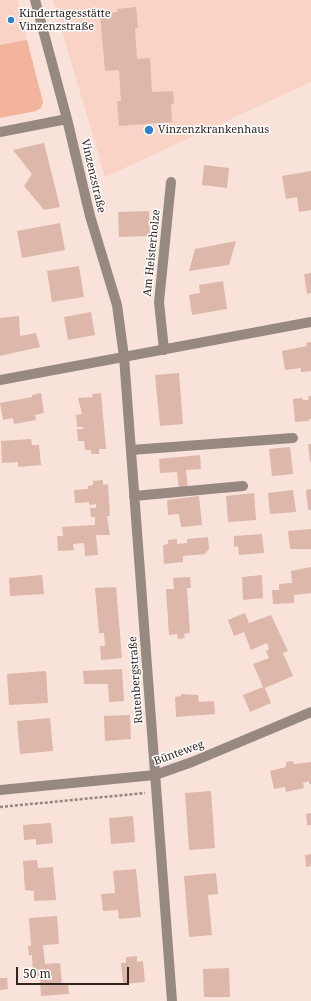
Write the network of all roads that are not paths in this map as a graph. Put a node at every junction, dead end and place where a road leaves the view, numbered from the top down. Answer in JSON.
{"nodes":[{"id":1,"x":35,"y":0,"type":"edge"},
{"id":2,"x":67,"y":119,"type":"junction"},
{"id":3,"x":0,"y":132,"type":"edge"},
{"id":4,"x":171,"y":182,"type":"dead end"},
{"id":5,"x":311,"y":322,"type":"edge"},
{"id":6,"x":164,"y":350,"type":"junction"},
{"id":7,"x":124,"y":357,"type":"junction"},
{"id":8,"x":0,"y":380,"type":"edge"},
{"id":9,"x":293,"y":438,"type":"dead end"},
{"id":10,"x":131,"y":450,"type":"junction"},
{"id":11,"x":243,"y":486,"type":"dead end"},
{"id":12,"x":134,"y":496,"type":"junction"},
{"id":13,"x":311,"y":712,"type":"edge"},
{"id":14,"x":155,"y":774,"type":"junction"},
{"id":15,"x":0,"y":790,"type":"edge"},
{"id":16,"x":172,"y":1001,"type":"edge"}],
"edges":[{"from":1,"to":2,"type":"street","name":"Vinzenzstraße"},
{"from":2,"to":3,"type":"street"},
{"from":2,"to":7,"type":"street","name":"Vinzenzstraße"},
{"from":4,"to":6,"type":"street","name":"Am Heisterholze"},
{"from":5,"to":6,"type":"street"},
{"from":6,"to":7,"type":"street"},
{"from":7,"to":8,"type":"street"},
{"from":7,"to":10,"type":"street","name":"Rutenbergstraße"},
{"from":9,"to":10,"type":"street"},
{"from":10,"to":12,"type":"street","name":"Rutenbergstraße"},
{"from":11,"to":12,"type":"street"},
{"from":12,"to":14,"type":"street","name":"Rutenbergstraße"},
{"from":13,"to":14,"type":"street","name":"Bünteweg"},
{"from":14,"to":15,"type":"street","name":"Bünteweg"},
{"from":14,"to":16,"type":"street","name":"Rutenbergstraße"}]}
